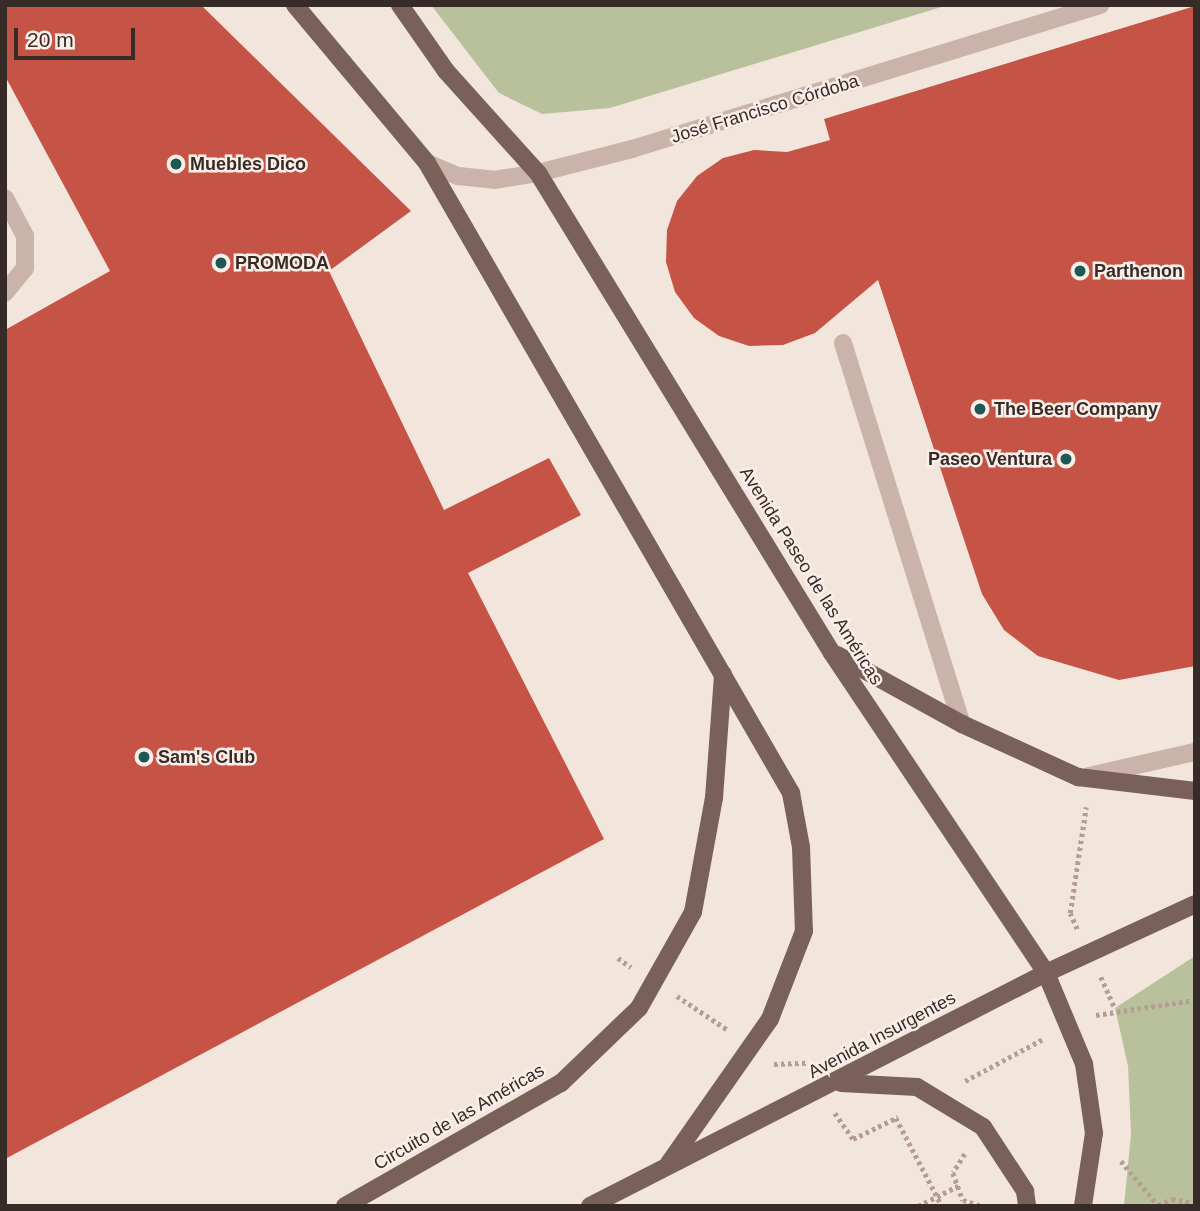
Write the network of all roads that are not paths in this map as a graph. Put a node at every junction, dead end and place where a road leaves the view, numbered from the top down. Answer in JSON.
{"nodes":[{"id":1,"x":295,"y":5,"type":"edge"},
{"id":2,"x":400,"y":5,"type":"edge"},
{"id":3,"x":1100,"y":5,"type":"edge"},
{"id":4,"x":426,"y":163,"type":"junction"},
{"id":5,"x":538,"y":173,"type":"junction"},
{"id":6,"x":5,"y":198,"type":"edge"},
{"id":7,"x":5,"y":293,"type":"edge"},
{"id":8,"x":843,"y":343,"type":"dead end"},
{"id":9,"x":832,"y":653,"type":"junction"},
{"id":10,"x":723,"y":674,"type":"junction"},
{"id":11,"x":961,"y":724,"type":"junction"},
{"id":12,"x":1195,"y":751,"type":"edge"},
{"id":13,"x":1085,"y":779,"type":"junction"},
{"id":14,"x":1195,"y":791,"type":"edge"},
{"id":15,"x":1195,"y":904,"type":"edge"},
{"id":16,"x":1195,"y":914,"type":"edge"},
{"id":17,"x":1123,"y":936,"type":"junction"},
{"id":18,"x":1046,"y":973,"type":"junction"},
{"id":19,"x":839,"y":1082,"type":"junction"},
{"id":20,"x":669,"y":1163,"type":"junction"},
{"id":21,"x":345,"y":1206,"type":"edge"},
{"id":22,"x":590,"y":1206,"type":"edge"},
{"id":23,"x":1027,"y":1206,"type":"edge"},
{"id":24,"x":1083,"y":1206,"type":"edge"}],
"edges":[{"from":1,"to":4,"type":"main road"},
{"from":2,"to":5,"type":"main road","name":"Avenida Paseo de las Américas"},
{"from":3,"to":5,"type":"street","name":"José Francisco Córdoba"},
{"from":4,"to":5,"type":"street","name":"José Francisco Córdoba"},
{"from":4,"to":10,"type":"main road"},
{"from":5,"to":9,"type":"main road","name":"Avenida Paseo de las Américas"},
{"from":6,"to":7,"type":"street"},
{"from":8,"to":11,"type":"street"},
{"from":9,"to":11,"type":"main road"},
{"from":9,"to":18,"type":"main road","name":"Avenida Paseo de las Américas"},
{"from":10,"to":20,"type":"main road"},
{"from":10,"to":21,"type":"main road","name":"Circuito de las Américas"},
{"from":11,"to":13,"type":"main road"},
{"from":12,"to":13,"type":"street"},
{"from":13,"to":14,"type":"main road"},
{"from":15,"to":17,"type":"main road","name":"Avenida Insurgentes"},
{"from":16,"to":17,"type":"street"},
{"from":17,"to":18,"type":"main road","name":"Avenida Insurgentes"},
{"from":18,"to":19,"type":"main road","name":"Avenida Insurgentes"},
{"from":18,"to":24,"type":"main road","name":"Avenida Paseo de las Américas"},
{"from":19,"to":20,"type":"main road","name":"Avenida Insurgentes"},
{"from":19,"to":23,"type":"main road"},
{"from":20,"to":22,"type":"main road","name":"Avenida Insurgentes"}]}
